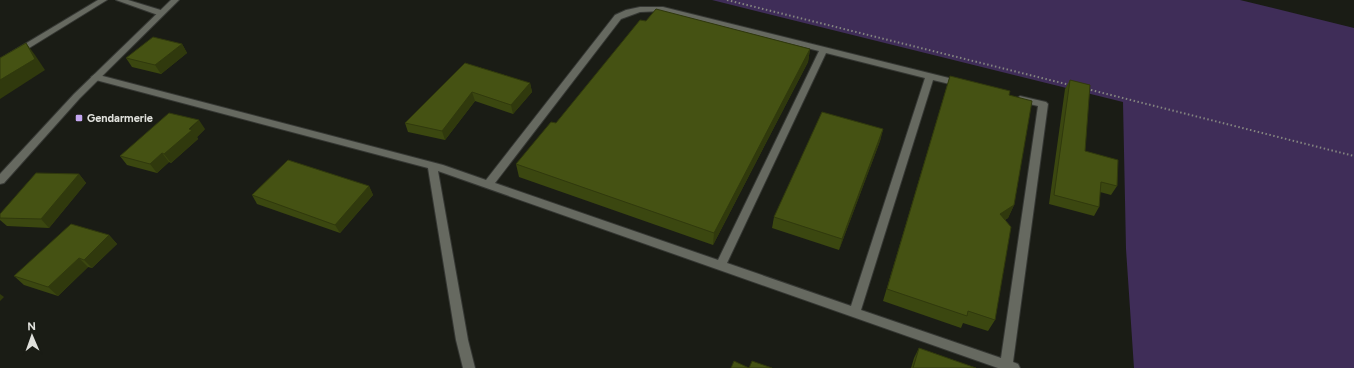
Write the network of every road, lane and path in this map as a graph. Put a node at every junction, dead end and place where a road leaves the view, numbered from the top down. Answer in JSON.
{"nodes":[{"id":1,"x":103,"y":0,"type":"edge"},
{"id":2,"x":120,"y":0,"type":"edge"},
{"id":3,"x":175,"y":0,"type":"edge"},
{"id":4,"x":727,"y":0,"type":"edge"},
{"id":5,"x":161,"y":13,"type":"junction"},
{"id":6,"x":824,"y":49,"type":"junction"},
{"id":7,"x":0,"y":63,"type":"edge"},
{"id":8,"x":930,"y":76,"type":"junction"},
{"id":9,"x":95,"y":77,"type":"junction"},
{"id":10,"x":968,"y":85,"type":"edge"},
{"id":11,"x":1076,"y":86,"type":"edge"},
{"id":12,"x":1083,"y":88,"type":"edge"},
{"id":13,"x":1013,"y":97,"type":"edge"},
{"id":14,"x":1354,"y":156,"type":"edge"},
{"id":15,"x":432,"y":166,"type":"junction"},
{"id":16,"x":0,"y":180,"type":"edge"},
{"id":17,"x":489,"y":184,"type":"junction"},
{"id":18,"x":721,"y":265,"type":"junction"},
{"id":19,"x":854,"y":313,"type":"junction"},
{"id":20,"x":1010,"y":366,"type":"edge"},
{"id":21,"x":469,"y":368,"type":"edge"}],
"edges":[{"from":1,"to":7,"type":"main road"},
{"from":2,"to":5,"type":"main road"},
{"from":3,"to":5,"type":"main road"},
{"from":4,"to":11,"type":"path"},
{"from":5,"to":9,"type":"main road"},
{"from":6,"to":8,"type":"main road"},
{"from":6,"to":17,"type":"main road"},
{"from":6,"to":18,"type":"main road"},
{"from":8,"to":10,"type":"main road"},
{"from":8,"to":19,"type":"main road"},
{"from":9,"to":15,"type":"main road"},
{"from":9,"to":16,"type":"main road"},
{"from":12,"to":14,"type":"path"},
{"from":13,"to":20,"type":"main road"},
{"from":15,"to":17,"type":"main road"},
{"from":15,"to":21,"type":"main road"},
{"from":17,"to":18,"type":"main road"},
{"from":18,"to":19,"type":"main road"},
{"from":19,"to":20,"type":"main road"}]}
